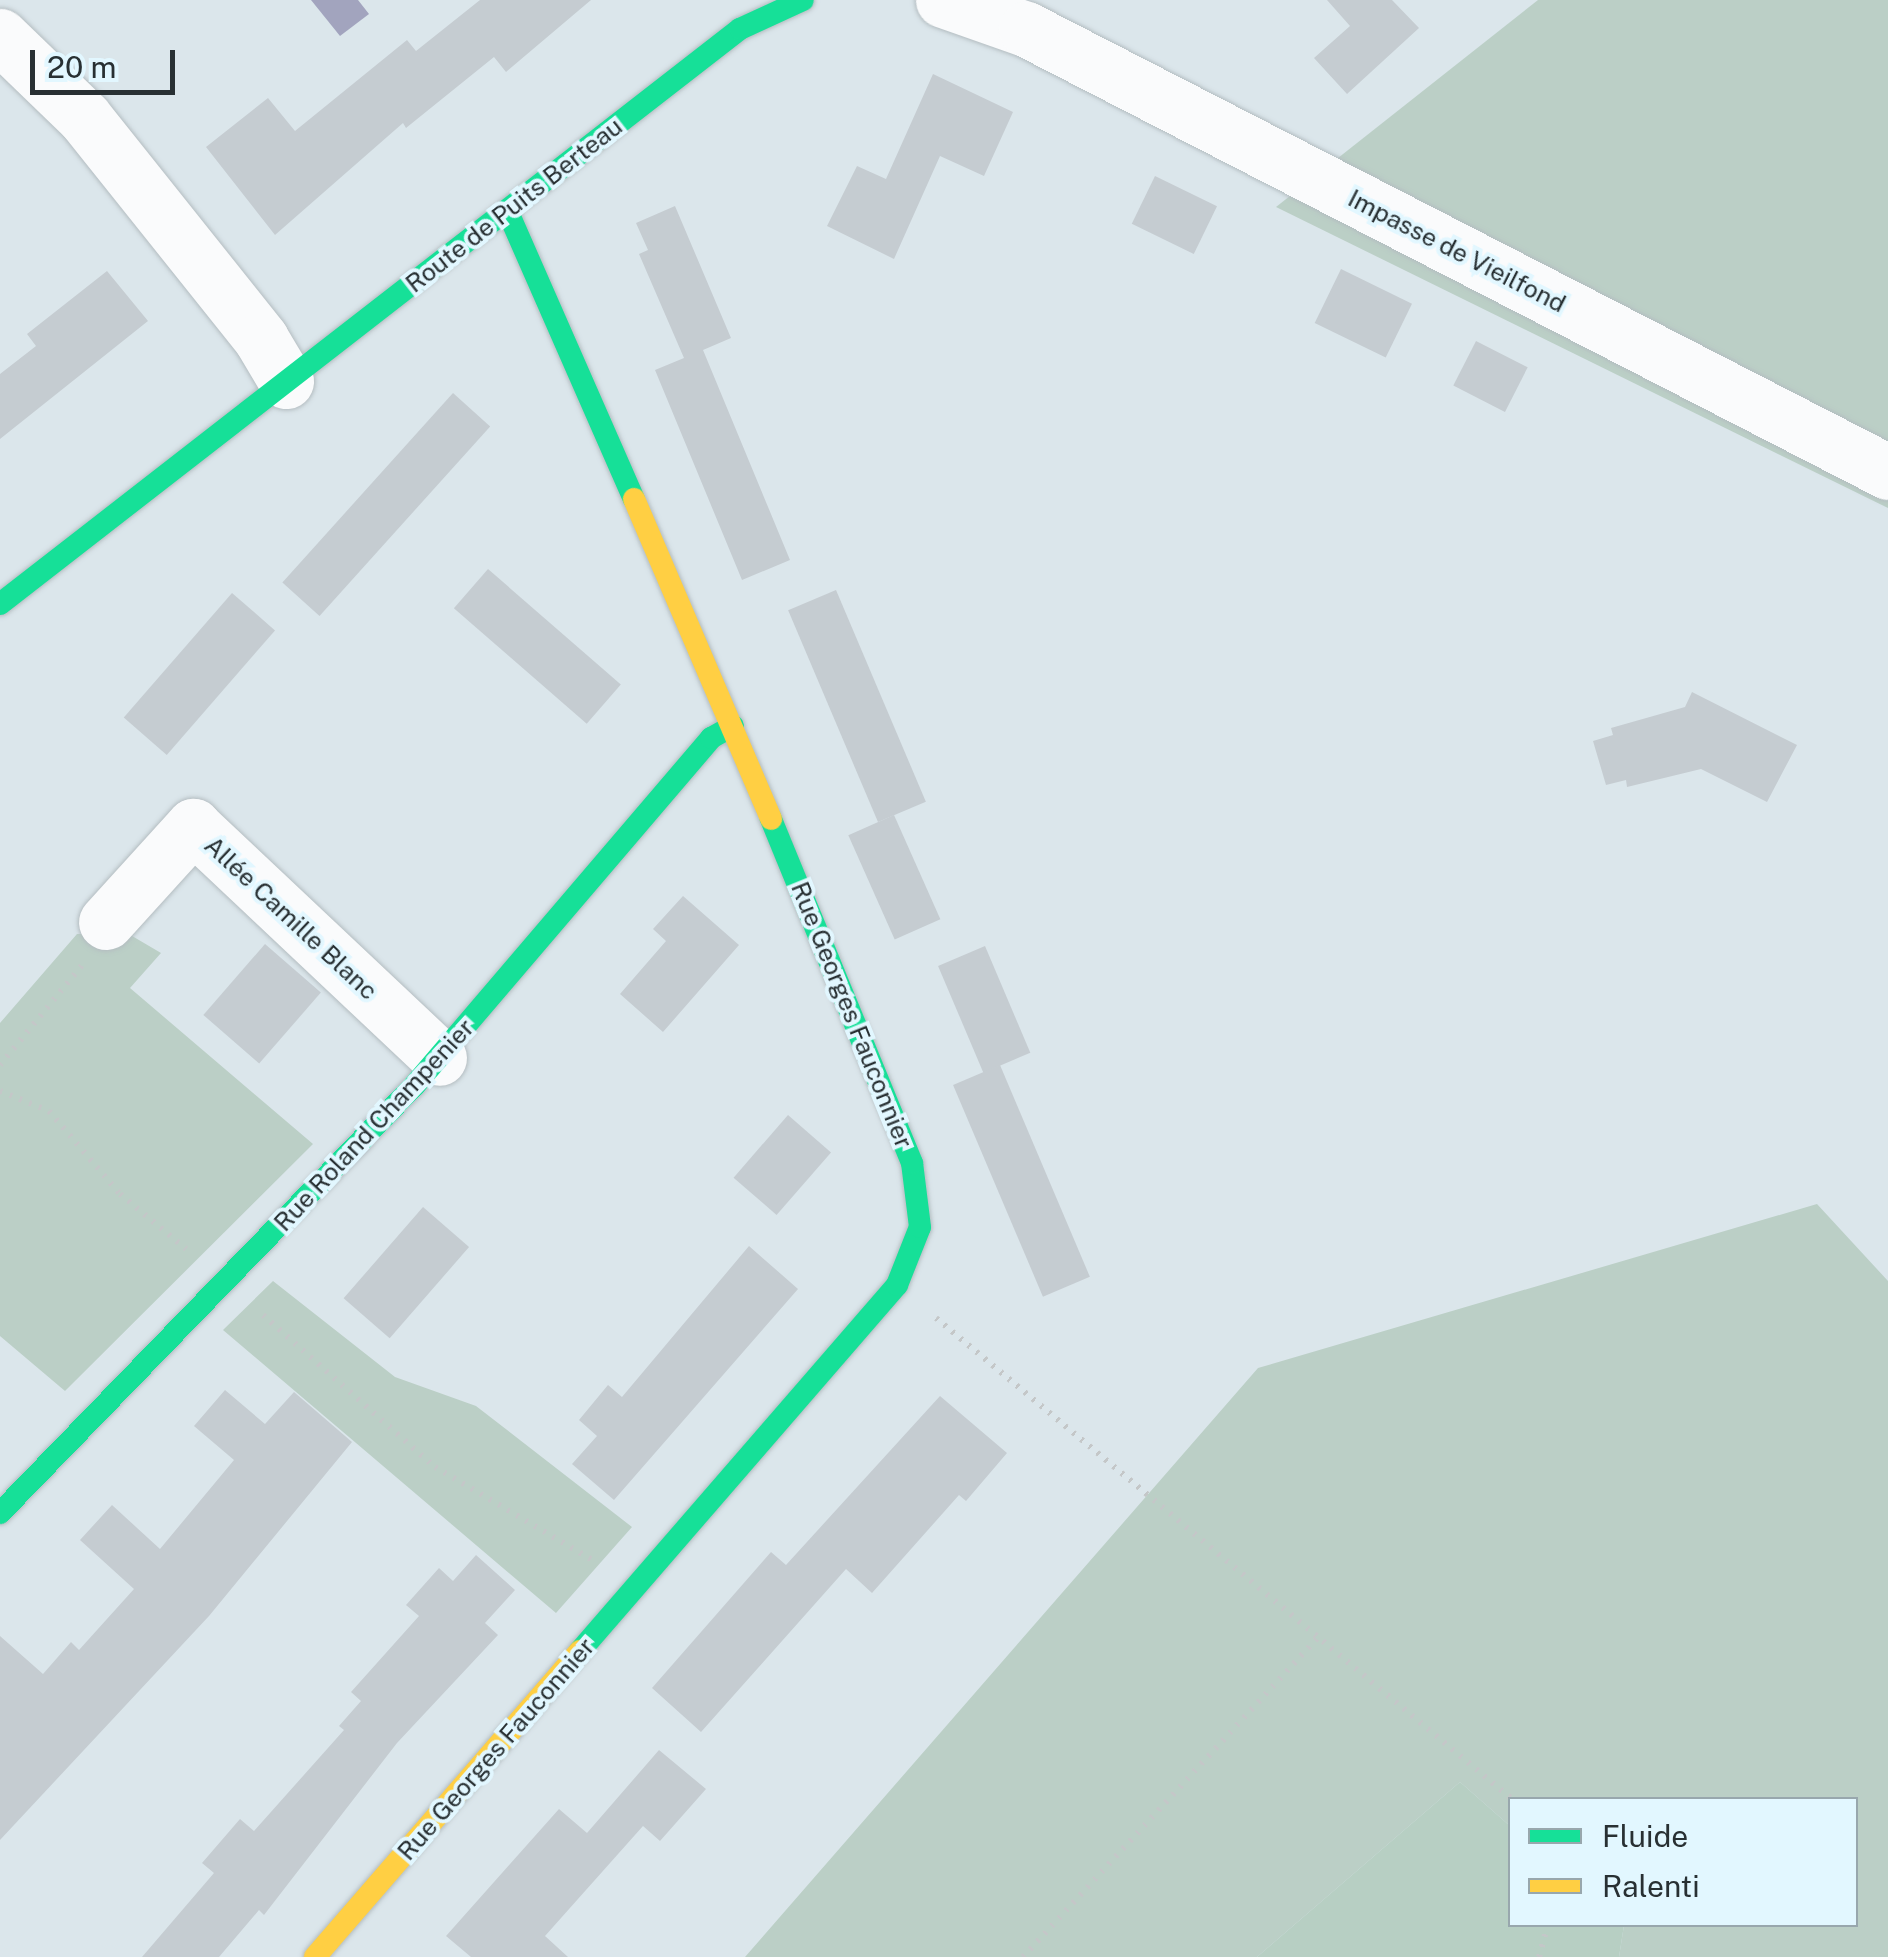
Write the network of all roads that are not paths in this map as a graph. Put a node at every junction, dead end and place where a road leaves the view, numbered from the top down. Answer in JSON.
{"nodes":[{"id":1,"x":763,"y":0,"type":"edge"},
{"id":2,"x":803,"y":0,"type":"edge"},
{"id":3,"x":944,"y":0,"type":"edge"},
{"id":4,"x":1011,"y":15,"type":"edge"},
{"id":5,"x":740,"y":29,"type":"junction"},
{"id":6,"x":0,"y":36,"type":"edge"},
{"id":7,"x":507,"y":210,"type":"junction"},
{"id":8,"x":286,"y":381,"type":"junction"},
{"id":9,"x":1888,"y":472,"type":"edge"},
{"id":10,"x":0,"y":604,"type":"edge"},
{"id":11,"x":733,"y":726,"type":"junction"},
{"id":12,"x":106,"y":922,"type":"road end"},
{"id":13,"x":439,"y":1058,"type":"junction"},
{"id":14,"x":0,"y":1514,"type":"edge"},
{"id":15,"x":315,"y":1957,"type":"edge"}],
"edges":[{"from":1,"to":5,"type":"street","name":"Route de Puits Berteau"},
{"from":2,"to":5,"type":"street","name":"Route de Puits Berteau"},
{"from":3,"to":4,"type":"street","name":"Impasse de Vieilfond"},
{"from":4,"to":9,"type":"street","name":"Impasse de Vieilfond"},
{"from":5,"to":7,"type":"street","name":"Route de Puits Berteau"},
{"from":6,"to":8,"type":"street"},
{"from":7,"to":8,"type":"street","name":"Route de Puits Berteau"},
{"from":7,"to":11,"type":"street","name":"Rue Georges Fauconnier"},
{"from":8,"to":10,"type":"street","name":"Route de Puits Berteau"},
{"from":11,"to":13,"type":"street","name":"Rue Roland Champenier"},
{"from":11,"to":15,"type":"street","name":"Rue Georges Fauconnier"},
{"from":12,"to":13,"type":"street","name":"Allée Camille Blanc"},
{"from":13,"to":14,"type":"street","name":"Rue Roland Champenier"}]}
